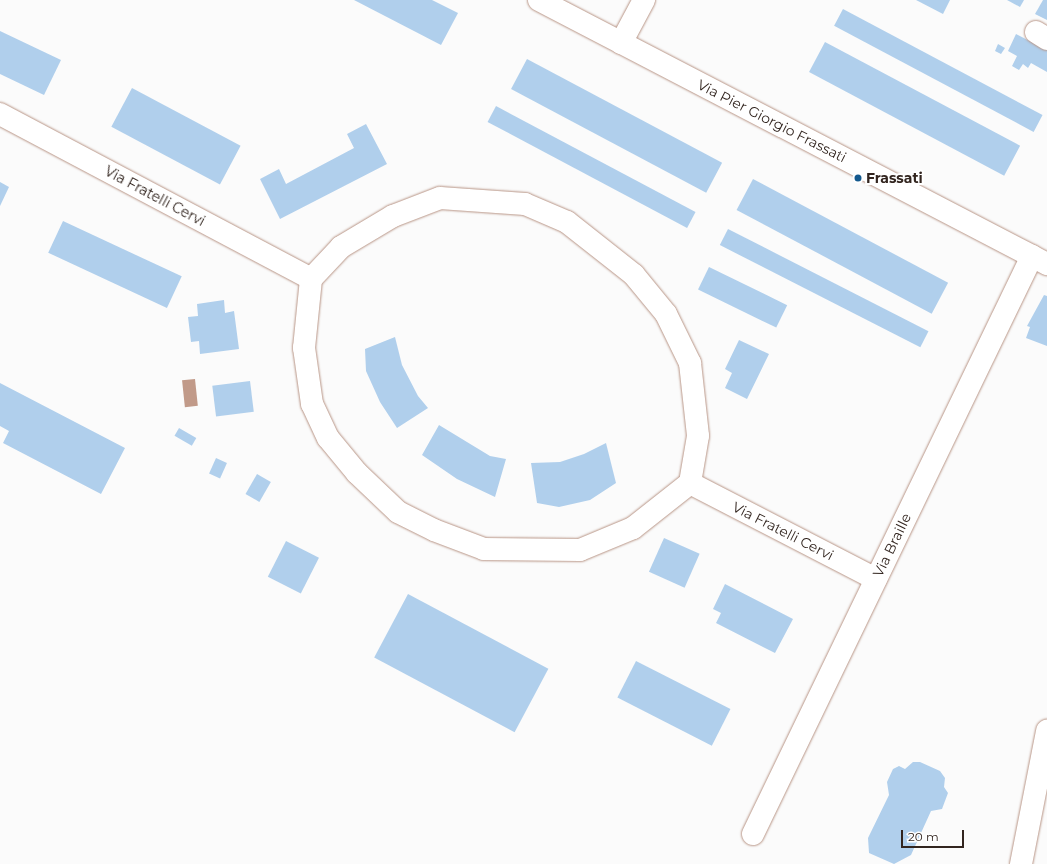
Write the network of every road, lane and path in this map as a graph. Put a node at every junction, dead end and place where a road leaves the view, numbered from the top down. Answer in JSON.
{"nodes":[{"id":1,"x":539,"y":0,"type":"edge"},
{"id":2,"x":644,"y":0,"type":"edge"},
{"id":3,"x":622,"y":43,"type":"junction"},
{"id":4,"x":0,"y":114,"type":"edge"},
{"id":5,"x":1039,"y":260,"type":"edge"},
{"id":6,"x":311,"y":279,"type":"junction"},
{"id":7,"x":690,"y":483,"type":"junction"},
{"id":8,"x":876,"y":579,"type":"junction"},
{"id":9,"x":1047,"y":731,"type":"edge"},
{"id":10,"x":753,"y":834,"type":"dead end"},
{"id":11,"x":1021,"y":864,"type":"edge"}],
"edges":[{"from":1,"to":3,"type":"street","name":"Via Pier Giorgio Frassati"},
{"from":2,"to":3,"type":"street"},
{"from":3,"to":5,"type":"street","name":"Via Pier Giorgio Frassati"},
{"from":4,"to":6,"type":"street","name":"Via Fratelli Cervi"},
{"from":5,"to":8,"type":"street","name":"Via Braille"},
{"from":6,"to":7,"type":"street"},
{"from":6,"to":7,"type":"street"},
{"from":7,"to":8,"type":"street","name":"Via Fratelli Cervi"},
{"from":8,"to":10,"type":"street","name":"Via Braille"},
{"from":9,"to":11,"type":"street"}]}
